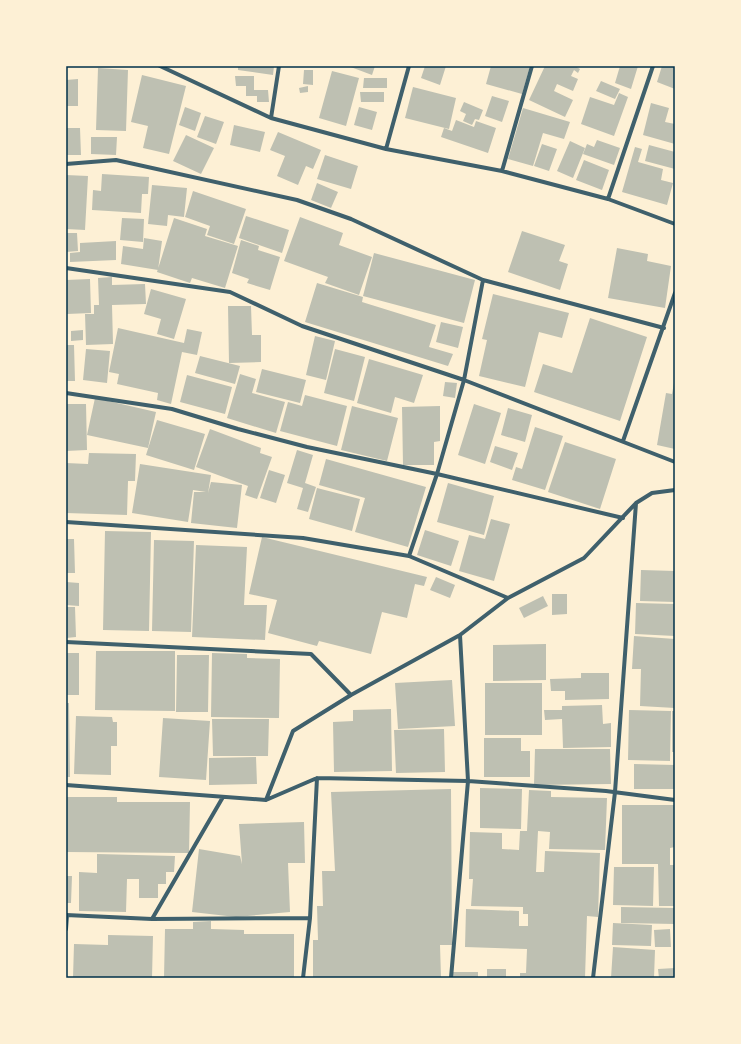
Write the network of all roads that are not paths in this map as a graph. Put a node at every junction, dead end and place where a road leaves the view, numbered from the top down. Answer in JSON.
{"nodes":[{"id":1,"x":160,"y":66,"type":"edge"},
{"id":2,"x":279,"y":66,"type":"edge"},
{"id":3,"x":409,"y":66,"type":"edge"},
{"id":4,"x":532,"y":66,"type":"edge"},
{"id":5,"x":653,"y":66,"type":"edge"},
{"id":6,"x":271,"y":118,"type":"junction"},
{"id":7,"x":386,"y":149,"type":"junction"},
{"id":8,"x":66,"y":164,"type":"edge"},
{"id":9,"x":502,"y":171,"type":"junction"},
{"id":10,"x":608,"y":199,"type":"junction"},
{"id":11,"x":675,"y":224,"type":"edge"},
{"id":12,"x":66,"y":268,"type":"edge"},
{"id":13,"x":483,"y":280,"type":"junction"},
{"id":14,"x":675,"y":294,"type":"edge"},
{"id":15,"x":664,"y":328,"type":"junction"},
{"id":16,"x":464,"y":380,"type":"junction"},
{"id":17,"x":66,"y":393,"type":"edge"},
{"id":18,"x":623,"y":441,"type":"junction"},
{"id":19,"x":675,"y":462,"type":"edge"},
{"id":20,"x":437,"y":474,"type":"junction"},
{"id":21,"x":675,"y":490,"type":"edge"},
{"id":22,"x":636,"y":503,"type":"junction"},
{"id":23,"x":624,"y":518,"type":"junction"},
{"id":24,"x":66,"y":522,"type":"edge"},
{"id":25,"x":409,"y":556,"type":"junction"},
{"id":26,"x":508,"y":598,"type":"junction"},
{"id":27,"x":460,"y":635,"type":"junction"},
{"id":28,"x":66,"y":642,"type":"edge"},
{"id":29,"x":352,"y":695,"type":"junction"},
{"id":30,"x":317,"y":778,"type":"junction"},
{"id":31,"x":468,"y":781,"type":"junction"},
{"id":32,"x":66,"y":785,"type":"edge"},
{"id":33,"x":615,"y":792,"type":"junction"},
{"id":34,"x":223,"y":797,"type":"junction"},
{"id":35,"x":266,"y":800,"type":"junction"},
{"id":36,"x":675,"y":800,"type":"edge"},
{"id":37,"x":67,"y":915,"type":"edge"},
{"id":38,"x":310,"y":918,"type":"junction"},
{"id":39,"x":152,"y":919,"type":"junction"},
{"id":40,"x":66,"y":929,"type":"edge"},
{"id":41,"x":303,"y":978,"type":"edge"},
{"id":42,"x":451,"y":978,"type":"edge"},
{"id":43,"x":593,"y":978,"type":"edge"}],
"edges":[{"from":1,"to":6,"type":"street"},
{"from":2,"to":6,"type":"street"},
{"from":3,"to":7,"type":"street"},
{"from":4,"to":9,"type":"street"},
{"from":5,"to":10,"type":"street"},
{"from":6,"to":7,"type":"street"},
{"from":7,"to":9,"type":"street"},
{"from":8,"to":13,"type":"street"},
{"from":9,"to":10,"type":"street"},
{"from":10,"to":11,"type":"street"},
{"from":12,"to":16,"type":"street"},
{"from":13,"to":15,"type":"street"},
{"from":13,"to":16,"type":"street"},
{"from":14,"to":15,"type":"street"},
{"from":15,"to":18,"type":"street"},
{"from":16,"to":18,"type":"street"},
{"from":16,"to":20,"type":"street"},
{"from":17,"to":20,"type":"street"},
{"from":18,"to":19,"type":"street"},
{"from":20,"to":23,"type":"street"},
{"from":20,"to":25,"type":"street"},
{"from":21,"to":22,"type":"street"},
{"from":22,"to":23,"type":"street"},
{"from":22,"to":33,"type":"street"},
{"from":23,"to":26,"type":"street"},
{"from":24,"to":25,"type":"street"},
{"from":25,"to":26,"type":"street"},
{"from":26,"to":27,"type":"street"},
{"from":27,"to":29,"type":"street"},
{"from":27,"to":31,"type":"street"},
{"from":28,"to":29,"type":"street"},
{"from":29,"to":35,"type":"street"},
{"from":30,"to":31,"type":"street"},
{"from":30,"to":35,"type":"street"},
{"from":30,"to":38,"type":"street"},
{"from":31,"to":33,"type":"street"},
{"from":31,"to":42,"type":"street"},
{"from":32,"to":34,"type":"street"},
{"from":33,"to":36,"type":"street"},
{"from":33,"to":43,"type":"street"},
{"from":34,"to":35,"type":"street"},
{"from":34,"to":39,"type":"street"},
{"from":37,"to":39,"type":"street"},
{"from":37,"to":40,"type":"street"},
{"from":38,"to":39,"type":"street"},
{"from":38,"to":41,"type":"street"}]}
